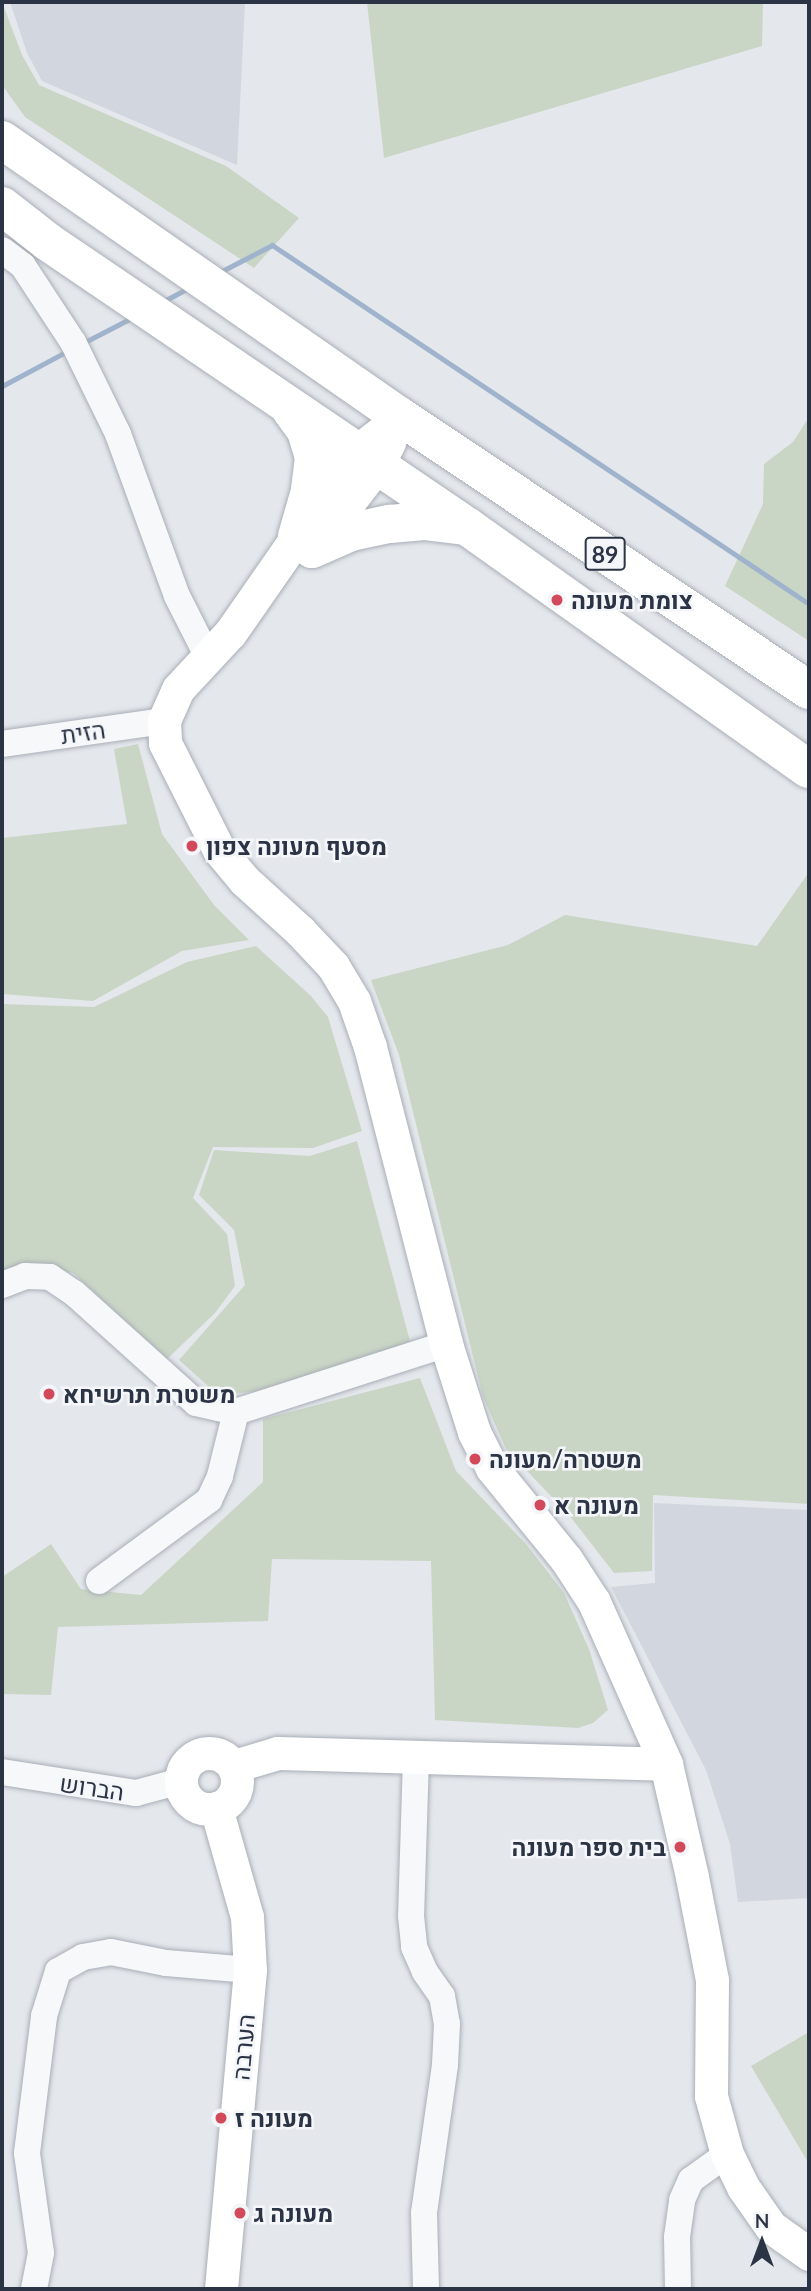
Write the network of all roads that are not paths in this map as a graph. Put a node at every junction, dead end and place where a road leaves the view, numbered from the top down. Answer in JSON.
{"nodes":[{"id":1,"x":9,"y":142,"type":"edge"},
{"id":2,"x":2,"y":206,"type":"edge"},
{"id":3,"x":2,"y":250,"type":"edge"},
{"id":4,"x":286,"y":403,"type":"junction"},
{"id":5,"x":401,"y":417,"type":"junction"},
{"id":6,"x":367,"y":459,"type":"junction"},
{"id":7,"x":468,"y":527,"type":"junction"},
{"id":8,"x":305,"y":543,"type":"junction"},
{"id":9,"x":209,"y":659,"type":"junction"},
{"id":10,"x":809,"y":690,"type":"edge"},
{"id":11,"x":164,"y":721,"type":"junction"},
{"id":12,"x":2,"y":744,"type":"edge"},
{"id":13,"x":809,"y":769,"type":"edge"},
{"id":14,"x":2,"y":1285,"type":"edge"},
{"id":15,"x":446,"y":1344,"type":"junction"},
{"id":16,"x":236,"y":1412,"type":"junction"},
{"id":17,"x":99,"y":1581,"type":"dead end"},
{"id":18,"x":416,"y":1758,"type":"junction"},
{"id":19,"x":666,"y":1764,"type":"junction"},
{"id":20,"x":234,"y":1766,"type":"junction"},
{"id":21,"x":2,"y":1772,"type":"edge"},
{"id":22,"x":181,"y":1781,"type":"junction"},
{"id":23,"x":216,"y":1808,"type":"junction"},
{"id":24,"x":250,"y":1970,"type":"junction"},
{"id":25,"x":727,"y":2154,"type":"junction"},
{"id":26,"x":809,"y":2254,"type":"edge"},
{"id":27,"x":34,"y":2289,"type":"edge"},
{"id":28,"x":221,"y":2289,"type":"edge"},
{"id":29,"x":426,"y":2289,"type":"edge"},
{"id":30,"x":678,"y":2289,"type":"edge"}],
"edges":[{"from":1,"to":5,"type":"highway","number":"89"},
{"from":2,"to":4,"type":"highway","number":"89"},
{"from":3,"to":9,"type":"street"},
{"from":4,"to":6,"type":"highway","number":"89"},
{"from":4,"to":8,"type":"highway"},
{"from":5,"to":6,"type":"main road"},
{"from":5,"to":10,"type":"highway","number":"89"},
{"from":6,"to":7,"type":"highway","number":"89"},
{"from":6,"to":8,"type":"main road"},
{"from":7,"to":8,"type":"highway"},
{"from":7,"to":13,"type":"highway","number":"89"},
{"from":8,"to":9,"type":"main road"},
{"from":9,"to":11,"type":"main road"},
{"from":11,"to":12,"type":"street","name":"הזית"},
{"from":11,"to":15,"type":"main road"},
{"from":14,"to":16,"type":"street"},
{"from":15,"to":16,"type":"street"},
{"from":15,"to":19,"type":"main road"},
{"from":16,"to":17,"type":"street"},
{"from":18,"to":19,"type":"main road"},
{"from":18,"to":20,"type":"main road"},
{"from":18,"to":29,"type":"street"},
{"from":19,"to":25,"type":"main road"},
{"from":20,"to":22,"type":"main road"},
{"from":20,"to":23,"type":"main road"},
{"from":21,"to":22,"type":"street","name":"הברוש"},
{"from":22,"to":23,"type":"main road"},
{"from":23,"to":24,"type":"main road","name":"הערבה"},
{"from":24,"to":27,"type":"street"},
{"from":24,"to":28,"type":"main road","name":"הערבה"},
{"from":25,"to":26,"type":"main road"},
{"from":25,"to":30,"type":"street"}]}
